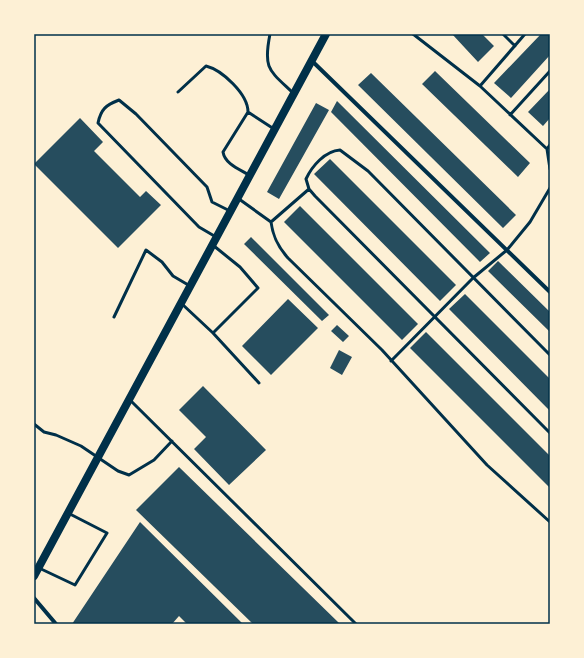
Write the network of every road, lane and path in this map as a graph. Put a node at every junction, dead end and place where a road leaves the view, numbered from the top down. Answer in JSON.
{"nodes":[{"id":1,"x":270,"y":34,"type":"edge"},
{"id":2,"x":326,"y":34,"type":"edge"},
{"id":3,"x":413,"y":34,"type":"edge"},
{"id":4,"x":503,"y":34,"type":"edge"},
{"id":5,"x":525,"y":34,"type":"edge"},
{"id":6,"x":515,"y":46,"type":"junction"},
{"id":7,"x":310,"y":60,"type":"junction"},
{"id":8,"x":550,"y":71,"type":"edge"},
{"id":9,"x":480,"y":86,"type":"junction"},
{"id":10,"x":178,"y":92,"type":"dead end"},
{"id":11,"x":293,"y":93,"type":"junction"},
{"id":12,"x":248,"y":112,"type":"junction"},
{"id":13,"x":510,"y":115,"type":"junction"},
{"id":14,"x":274,"y":129,"type":"junction"},
{"id":15,"x":550,"y":145,"type":"edge"},
{"id":16,"x":546,"y":149,"type":"junction"},
{"id":17,"x":550,"y":169,"type":"edge"},
{"id":18,"x":249,"y":175,"type":"junction"},
{"id":19,"x":550,"y":188,"type":"edge"},
{"id":20,"x":309,"y":189,"type":"junction"},
{"id":21,"x":237,"y":198,"type":"junction"},
{"id":22,"x":230,"y":211,"type":"junction"},
{"id":23,"x":271,"y":222,"type":"junction"},
{"id":24,"x":214,"y":241,"type":"junction"},
{"id":25,"x":507,"y":250,"type":"junction"},
{"id":26,"x":473,"y":278,"type":"junction"},
{"id":27,"x":190,"y":286,"type":"junction"},
{"id":28,"x":550,"y":292,"type":"edge"},
{"id":29,"x":181,"y":303,"type":"junction"},
{"id":30,"x":114,"y":317,"type":"dead end"},
{"id":31,"x":435,"y":317,"type":"junction"},
{"id":32,"x":213,"y":333,"type":"junction"},
{"id":33,"x":550,"y":355,"type":"edge"},
{"id":34,"x":391,"y":361,"type":"junction"},
{"id":35,"x":259,"y":383,"type":"dead end"},
{"id":36,"x":130,"y":400,"type":"junction"},
{"id":37,"x":34,"y":424,"type":"edge"},
{"id":38,"x":550,"y":433,"type":"edge"},
{"id":39,"x":172,"y":441,"type":"junction"},
{"id":40,"x":99,"y":456,"type":"junction"},
{"id":41,"x":68,"y":513,"type":"junction"},
{"id":42,"x":550,"y":522,"type":"edge"},
{"id":43,"x":38,"y":568,"type":"junction"},
{"id":44,"x":34,"y":576,"type":"edge"},
{"id":45,"x":34,"y":598,"type":"edge"},
{"id":46,"x":56,"y":624,"type":"edge"},
{"id":47,"x":356,"y":624,"type":"edge"}],
"edges":[{"from":1,"to":11,"type":"lane"},
{"from":2,"to":7,"type":"main road"},
{"from":3,"to":9,"type":"lane"},
{"from":4,"to":6,"type":"lane"},
{"from":5,"to":6,"type":"lane"},
{"from":6,"to":9,"type":"lane"},
{"from":7,"to":11,"type":"main road"},
{"from":7,"to":25,"type":"street"},
{"from":8,"to":13,"type":"lane"},
{"from":9,"to":13,"type":"lane"},
{"from":10,"to":12,"type":"lane"},
{"from":11,"to":14,"type":"main road"},
{"from":12,"to":14,"type":"lane"},
{"from":12,"to":18,"type":"lane"},
{"from":13,"to":16,"type":"lane"},
{"from":14,"to":18,"type":"main road"},
{"from":15,"to":16,"type":"lane"},
{"from":16,"to":17,"type":"lane"},
{"from":18,"to":21,"type":"main road"},
{"from":19,"to":25,"type":"lane"},
{"from":20,"to":23,"type":"lane"},
{"from":20,"to":26,"type":"lane"},
{"from":20,"to":31,"type":"lane"},
{"from":21,"to":22,"type":"main road"},
{"from":21,"to":23,"type":"lane"},
{"from":22,"to":24,"type":"main road"},
{"from":22,"to":24,"type":"lane"},
{"from":23,"to":34,"type":"lane"},
{"from":24,"to":27,"type":"main road"},
{"from":24,"to":32,"type":"lane"},
{"from":25,"to":26,"type":"lane"},
{"from":25,"to":28,"type":"street"},
{"from":26,"to":31,"type":"lane"},
{"from":26,"to":33,"type":"lane"},
{"from":27,"to":29,"type":"main road"},
{"from":27,"to":30,"type":"lane"},
{"from":29,"to":32,"type":"lane"},
{"from":29,"to":36,"type":"main road"},
{"from":31,"to":34,"type":"lane"},
{"from":31,"to":38,"type":"lane"},
{"from":32,"to":35,"type":"lane"},
{"from":34,"to":42,"type":"lane"},
{"from":36,"to":39,"type":"lane"},
{"from":36,"to":40,"type":"main road"},
{"from":37,"to":40,"type":"lane"},
{"from":39,"to":40,"type":"lane"},
{"from":39,"to":47,"type":"lane"},
{"from":40,"to":41,"type":"main road"},
{"from":41,"to":43,"type":"main road"},
{"from":41,"to":43,"type":"lane"},
{"from":43,"to":44,"type":"main road"},
{"from":45,"to":46,"type":"street"}]}
